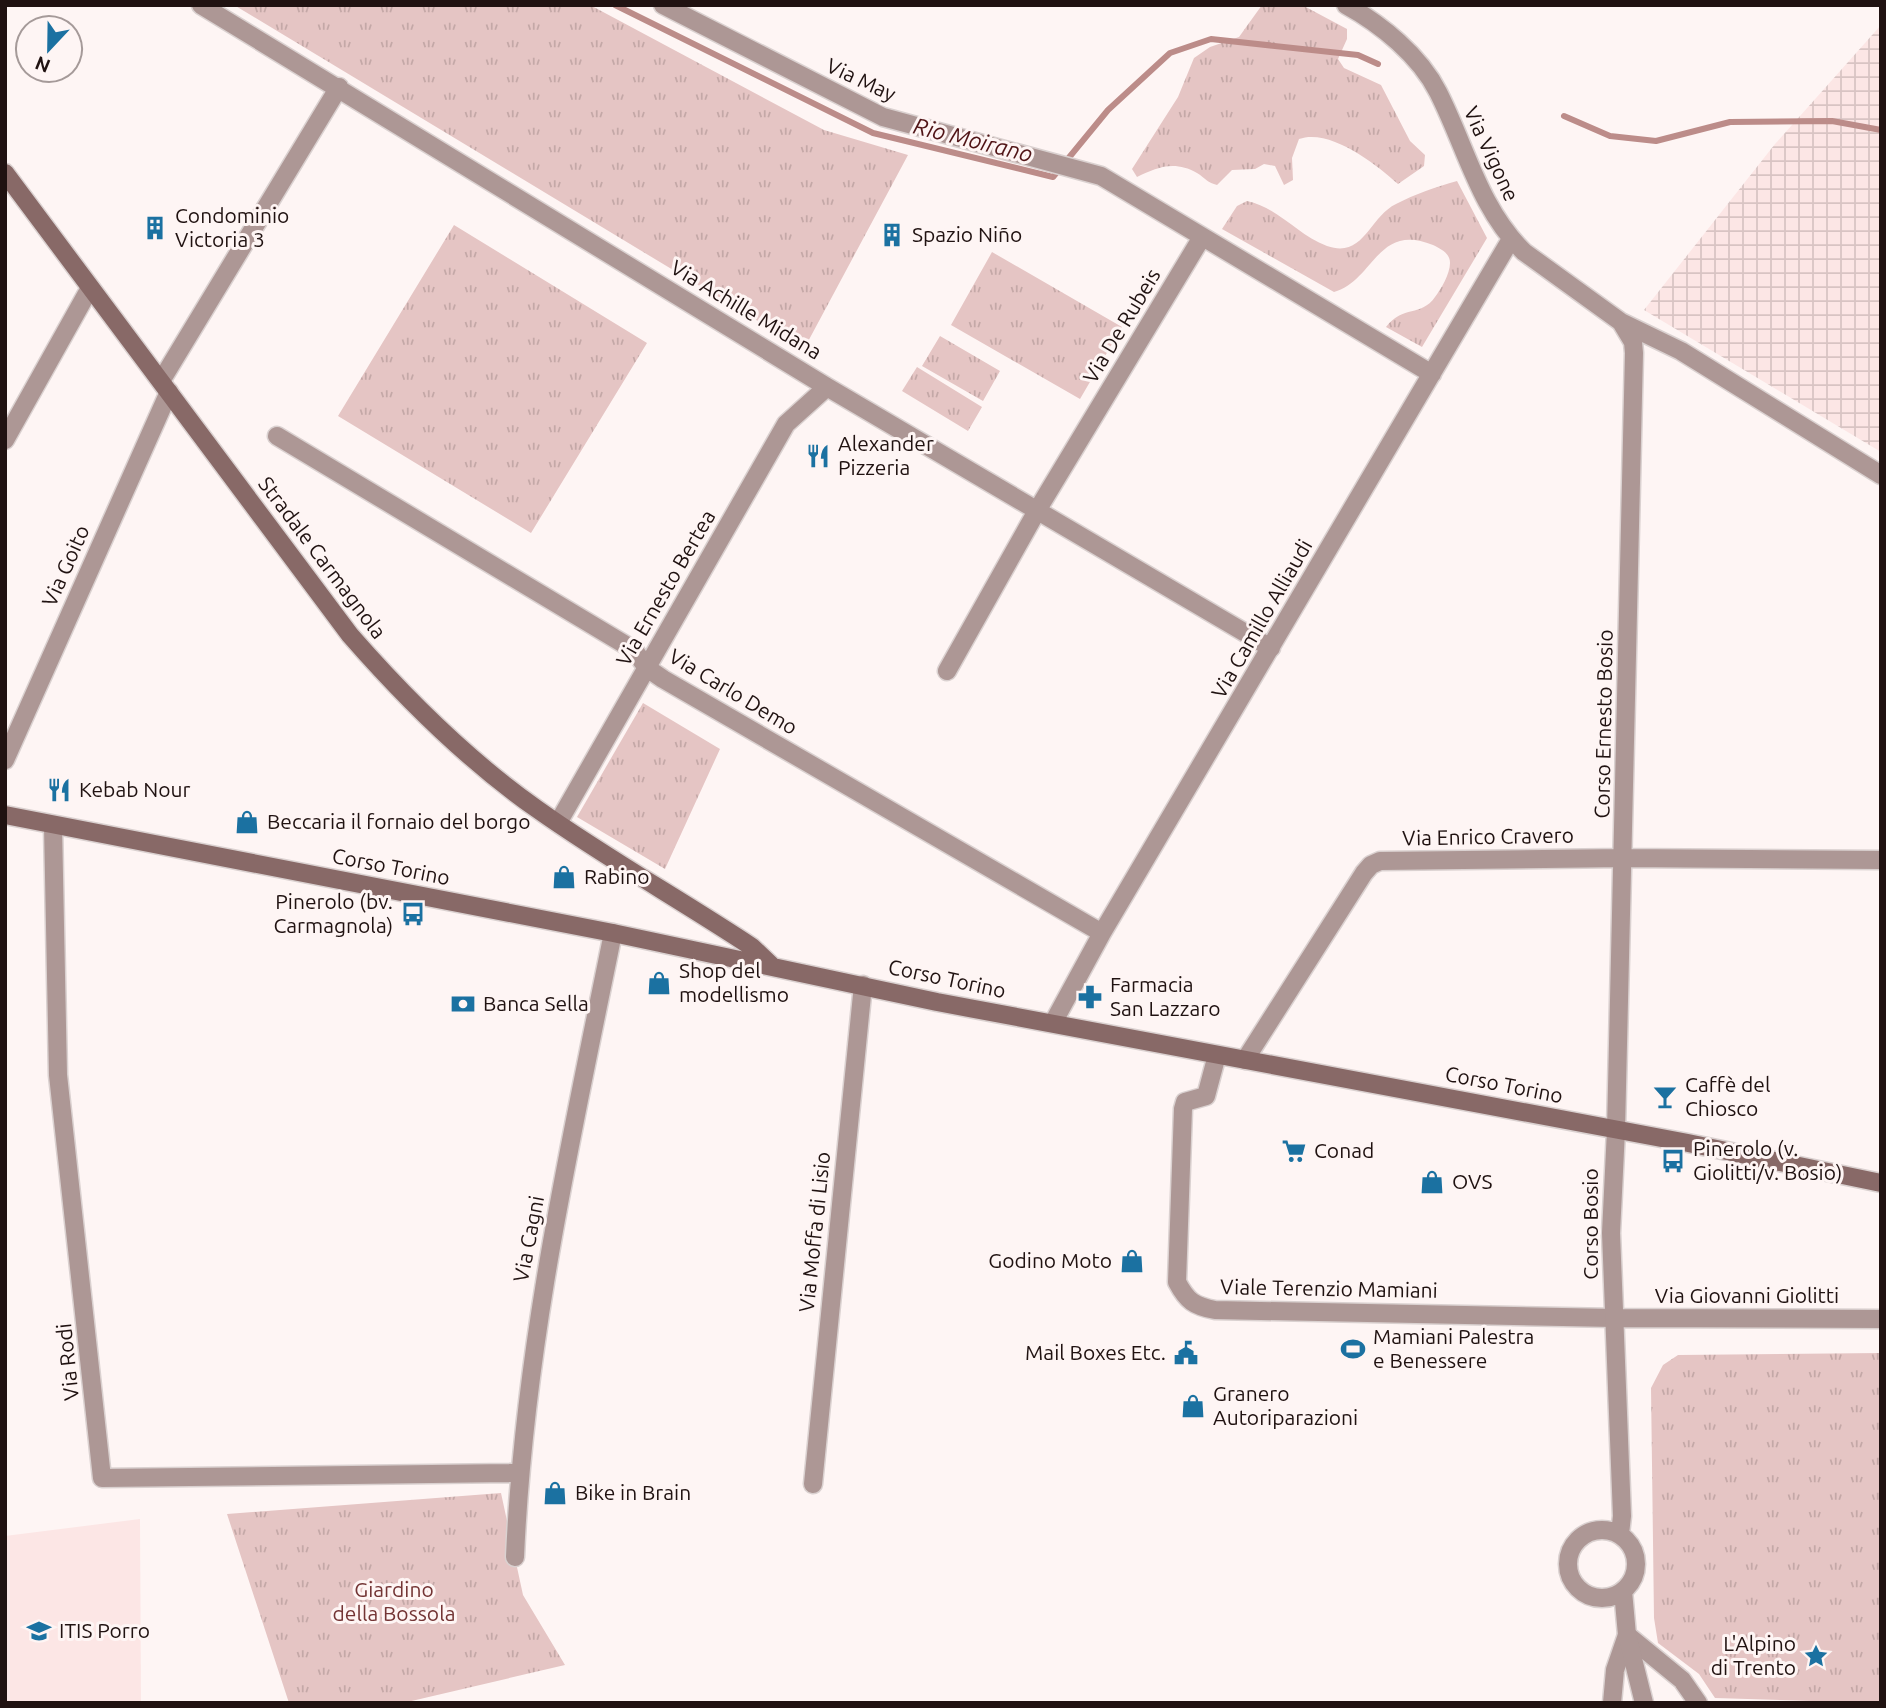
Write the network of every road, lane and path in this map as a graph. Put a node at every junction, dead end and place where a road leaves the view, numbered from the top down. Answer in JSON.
{"nodes":[{"id":1,"x":201,"y":5,"type":"edge"},
{"id":2,"x":663,"y":5,"type":"edge"},
{"id":3,"x":1346,"y":5,"type":"edge"},
{"id":4,"x":339,"y":88,"type":"junction"},
{"id":5,"x":5,"y":173,"type":"edge"},
{"id":6,"x":1202,"y":237,"type":"junction"},
{"id":7,"x":1511,"y":239,"type":"junction"},
{"id":8,"x":90,"y":288,"type":"junction"},
{"id":9,"x":1621,"y":322,"type":"junction"},
{"id":10,"x":1681,"y":351,"type":"junction"},
{"id":11,"x":1634,"y":353,"type":"junction"},
{"id":12,"x":1432,"y":374,"type":"junction"},
{"id":13,"x":165,"y":386,"type":"junction"},
{"id":14,"x":827,"y":387,"type":"junction"},
{"id":15,"x":277,"y":436,"type":"dead end"},
{"id":16,"x":5,"y":440,"type":"edge"},
{"id":17,"x":1881,"y":475,"type":"edge"},
{"id":18,"x":1038,"y":509,"type":"junction"},
{"id":19,"x":1271,"y":648,"type":"junction"},
{"id":20,"x":647,"y":668,"type":"junction"},
{"id":21,"x":947,"y":671,"type":"dead end"},
{"id":22,"x":5,"y":760,"type":"edge"},
{"id":23,"x":5,"y":815,"type":"edge"},
{"id":24,"x":558,"y":823,"type":"junction"},
{"id":25,"x":53,"y":826,"type":"junction"},
{"id":26,"x":1624,"y":858,"type":"junction"},
{"id":27,"x":1881,"y":860,"type":"edge"},
{"id":28,"x":613,"y":933,"type":"junction"},
{"id":29,"x":1102,"y":933,"type":"junction"},
{"id":30,"x":771,"y":965,"type":"junction"},
{"id":31,"x":863,"y":985,"type":"junction"},
{"id":32,"x":1053,"y":1023,"type":"junction"},
{"id":33,"x":1217,"y":1055,"type":"junction"},
{"id":34,"x":1245,"y":1060,"type":"junction"},
{"id":35,"x":1616,"y":1130,"type":"junction"},
{"id":36,"x":1881,"y":1183,"type":"edge"},
{"id":37,"x":1614,"y":1318,"type":"junction"},
{"id":38,"x":1881,"y":1319,"type":"edge"},
{"id":39,"x":519,"y":1473,"type":"junction"},
{"id":40,"x":813,"y":1484,"type":"dead end"},
{"id":41,"x":1620,"y":1534,"type":"junction"},
{"id":42,"x":515,"y":1557,"type":"dead end"},
{"id":43,"x":1623,"y":1591,"type":"junction"},
{"id":44,"x":1627,"y":1635,"type":"junction"},
{"id":45,"x":1612,"y":1703,"type":"edge"},
{"id":46,"x":1644,"y":1703,"type":"edge"},
{"id":47,"x":1698,"y":1703,"type":"edge"}],
"edges":[{"from":1,"to":4,"type":"street","name":"Via Achille Midana"},
{"from":2,"to":6,"type":"street","name":"Via May"},
{"from":3,"to":7,"type":"street","name":"Via Vigone"},
{"from":4,"to":13,"type":"street","name":"Via Goito"},
{"from":4,"to":14,"type":"street","name":"Via Achille Midana"},
{"from":5,"to":8,"type":"main road","name":"Stradale Carmagnola"},
{"from":6,"to":12,"type":"street"},
{"from":6,"to":18,"type":"street","name":"Via De Rubeis"},
{"from":7,"to":9,"type":"street","name":"Via Vigone"},
{"from":7,"to":12,"type":"street","name":"Via Camillo Alliaudi"},
{"from":8,"to":13,"type":"main road","name":"Stradale Carmagnola"},
{"from":8,"to":16,"type":"street"},
{"from":9,"to":10,"type":"street","name":"Via Vigone"},
{"from":9,"to":11,"type":"street","name":"Corso Ernesto Bosio"},
{"from":10,"to":11,"type":"street","name":"Via Vigone"},
{"from":10,"to":17,"type":"street","name":"Via Vigone"},
{"from":11,"to":26,"type":"street","name":"Corso Ernesto Bosio"},
{"from":12,"to":19,"type":"street","name":"Via Camillo Alliaudi"},
{"from":13,"to":22,"type":"street","name":"Via Goito"},
{"from":13,"to":24,"type":"main road","name":"Stradale Carmagnola"},
{"from":14,"to":18,"type":"street","name":"Via Achille Midana"},
{"from":14,"to":20,"type":"street","name":"Via Ernesto Bertea"},
{"from":15,"to":20,"type":"street","name":"Via Carlo Demo"},
{"from":18,"to":19,"type":"street","name":"Via Achille Midana"},
{"from":18,"to":21,"type":"street","name":"Via De Rubeis"},
{"from":19,"to":29,"type":"street","name":"Via Camillo Alliaudi"},
{"from":20,"to":24,"type":"street","name":"Via Ernesto Bertea"},
{"from":20,"to":29,"type":"street","name":"Via Carlo Demo"},
{"from":23,"to":25,"type":"main road","name":"Corso Torino"},
{"from":24,"to":30,"type":"main road","name":"Stradale Carmagnola"},
{"from":25,"to":28,"type":"main road","name":"Corso Torino"},
{"from":25,"to":39,"type":"street","name":"Via Rodi"},
{"from":26,"to":27,"type":"street","name":"Via Enrico Cravero"},
{"from":26,"to":34,"type":"street","name":"Via Enrico Cravero"},
{"from":26,"to":35,"type":"street","name":"Corso Ernesto Bosio"},
{"from":28,"to":30,"type":"main road","name":"Corso Torino"},
{"from":28,"to":39,"type":"street","name":"Via Cagni"},
{"from":29,"to":32,"type":"street","name":"Via Camillo Alliaudi"},
{"from":30,"to":31,"type":"main road","name":"Corso Torino"},
{"from":31,"to":32,"type":"main road","name":"Corso Torino"},
{"from":31,"to":40,"type":"street","name":"Via Moffa di Lisio"},
{"from":32,"to":33,"type":"main road","name":"Corso Torino"},
{"from":33,"to":34,"type":"main road","name":"Corso Torino"},
{"from":33,"to":37,"type":"street","name":"Viale Terenzio Mamiani"},
{"from":34,"to":35,"type":"main road","name":"Corso Torino"},
{"from":35,"to":36,"type":"main road","name":"Corso Torino"},
{"from":35,"to":37,"type":"street","name":"Corso Bosio"},
{"from":37,"to":38,"type":"street","name":"Via Giovanni Giolitti"},
{"from":37,"to":41,"type":"street","name":"Corso Bosio"},
{"from":39,"to":42,"type":"street","name":"Via Cagni"},
{"from":41,"to":43,"type":"street"},
{"from":41,"to":43,"type":"street"},
{"from":43,"to":44,"type":"street"},
{"from":44,"to":45,"type":"street"},
{"from":44,"to":46,"type":"street"},
{"from":44,"to":47,"type":"street"}]}
